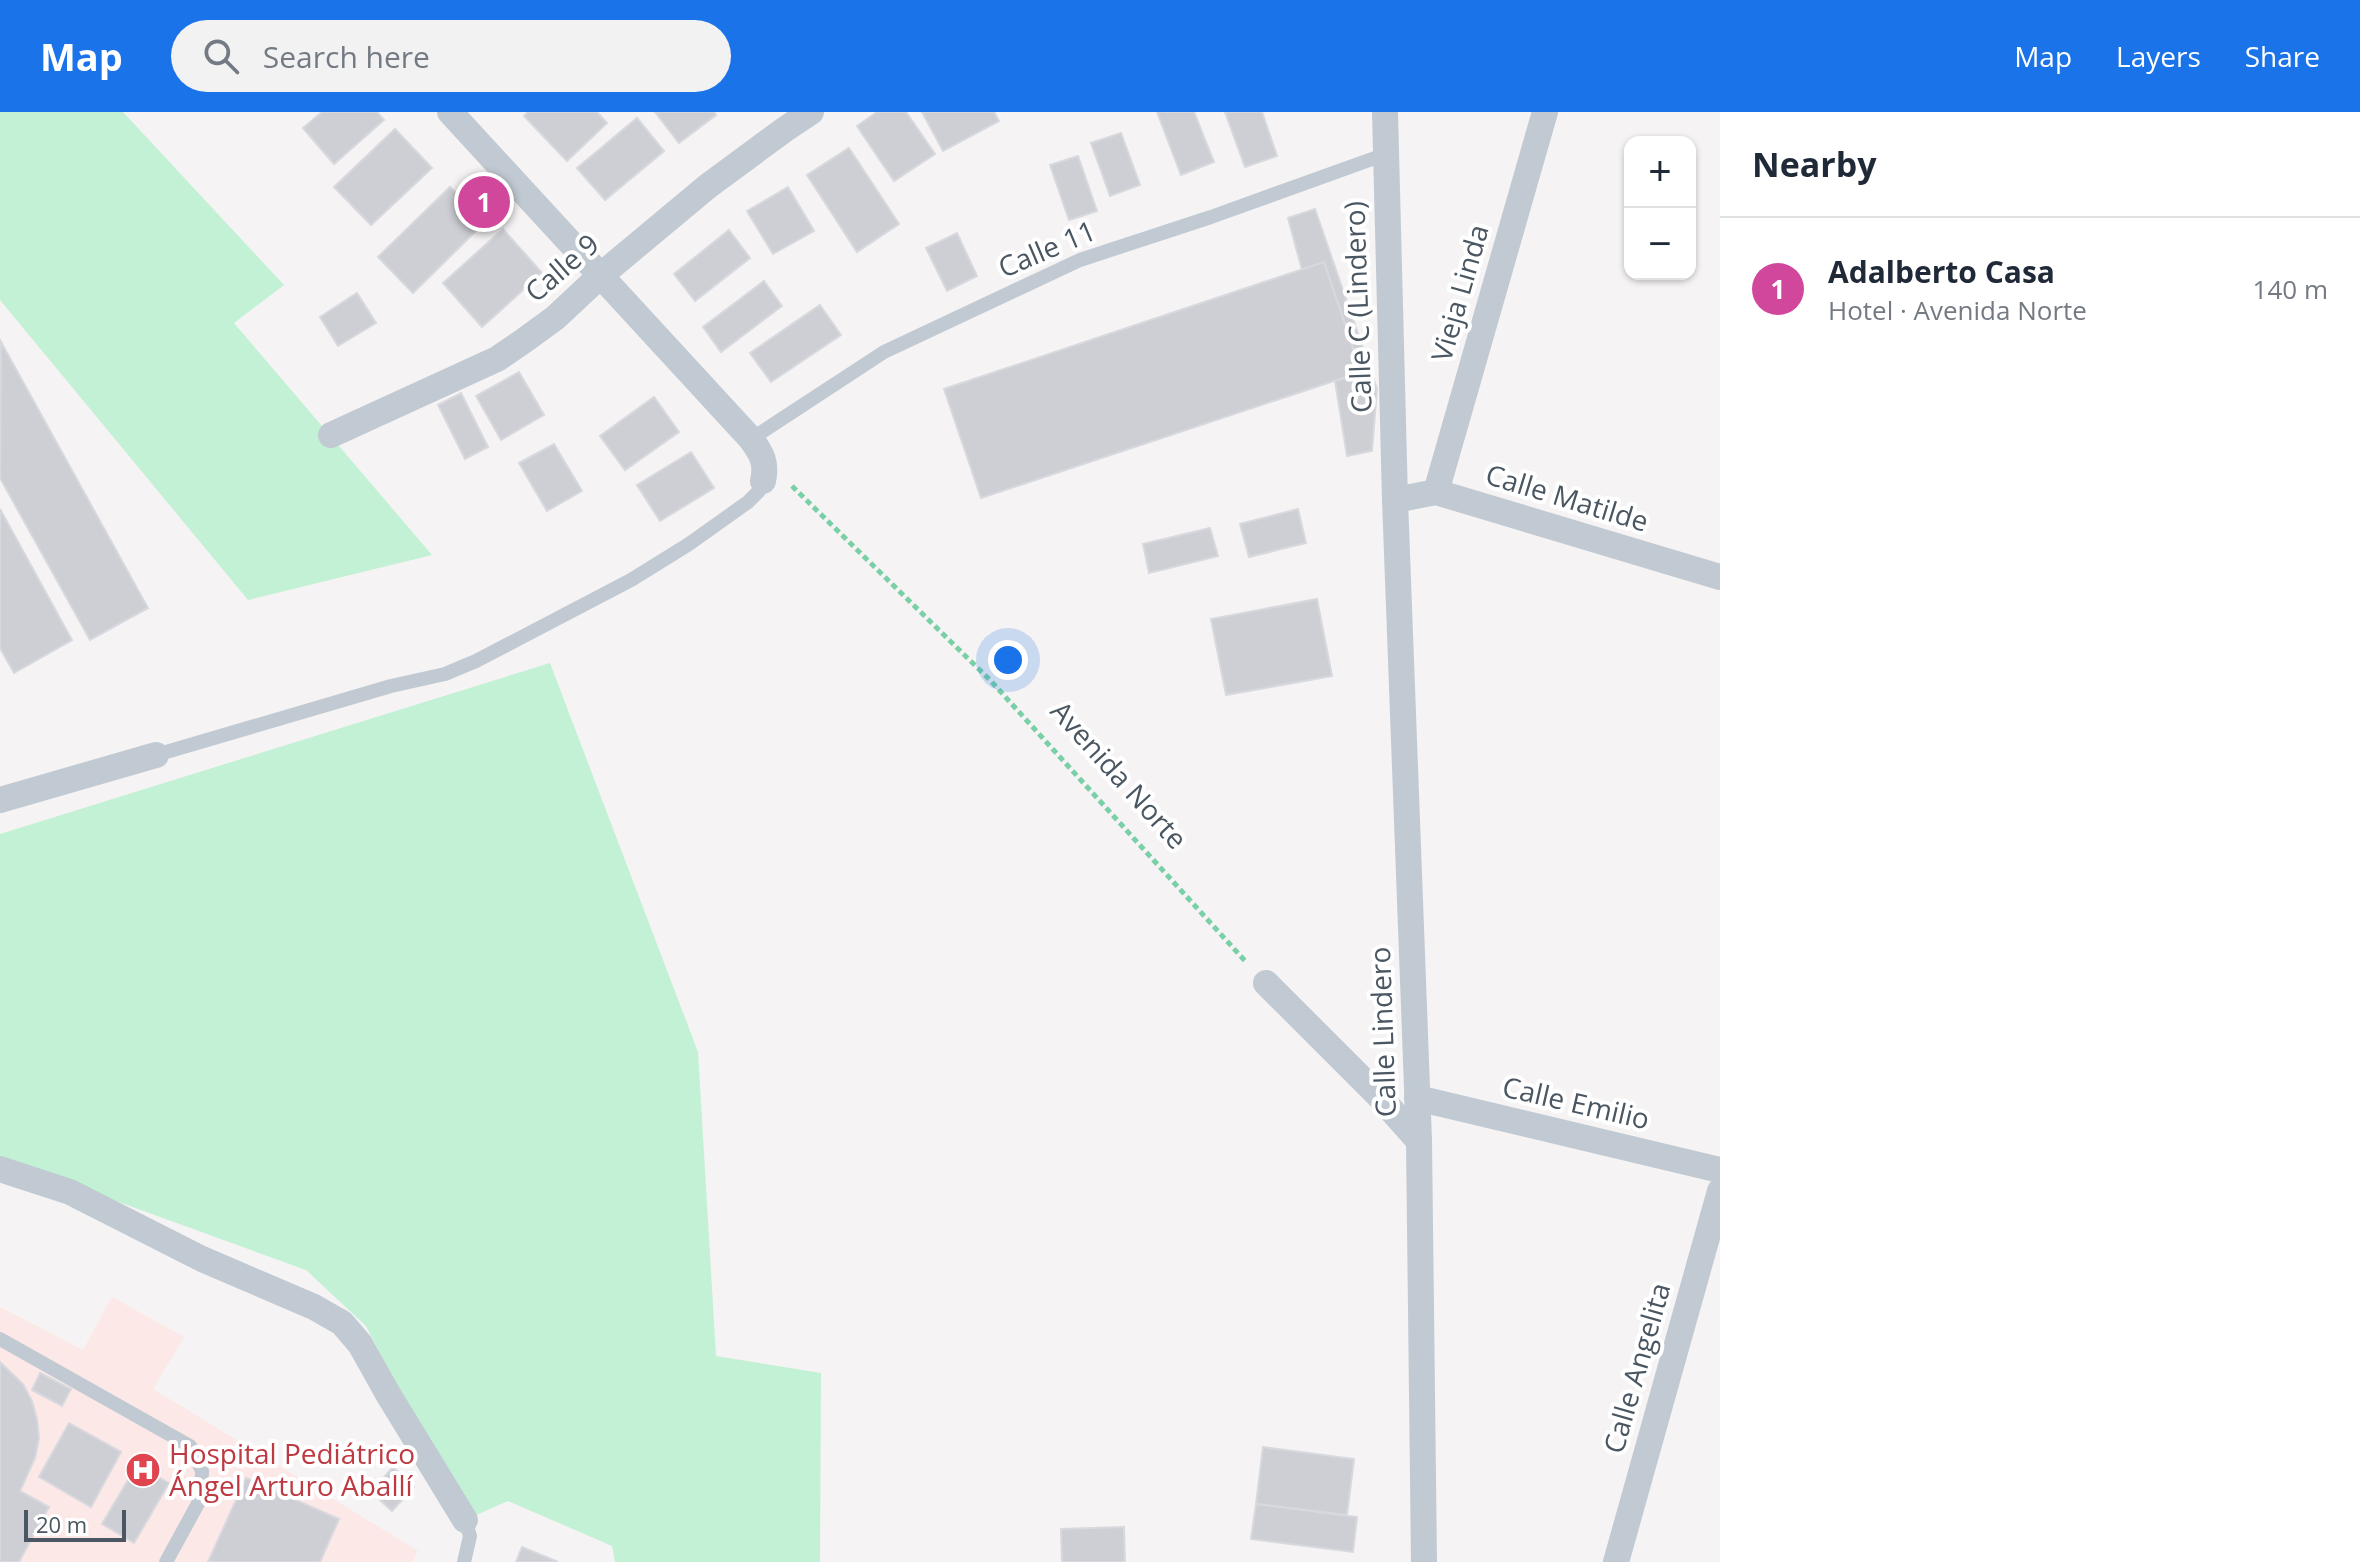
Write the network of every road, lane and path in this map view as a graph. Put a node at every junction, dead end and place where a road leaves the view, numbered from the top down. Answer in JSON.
{"nodes":[{"id":1,"x":450,"y":112,"type":"edge"},
{"id":2,"x":811,"y":112,"type":"edge"},
{"id":3,"x":1385,"y":112,"type":"edge"},
{"id":4,"x":1545,"y":112,"type":"edge"},
{"id":5,"x":1386,"y":154,"type":"junction"},
{"id":6,"x":600,"y":276,"type":"junction"},
{"id":7,"x":331,"y":435,"type":"dead end"},
{"id":8,"x":759,"y":460,"type":"junction"},
{"id":9,"x":1436,"y":492,"type":"junction"},
{"id":10,"x":1395,"y":500,"type":"junction"},
{"id":11,"x":1720,"y":577,"type":"edge"},
{"id":12,"x":156,"y":755,"type":"joint"},
{"id":13,"x":0,"y":800,"type":"edge"},
{"id":14,"x":1266,"y":983,"type":"joint"},
{"id":15,"x":1417,"y":1098,"type":"junction"},
{"id":16,"x":1419,"y":1141,"type":"junction"},
{"id":17,"x":0,"y":1169,"type":"edge"},
{"id":18,"x":1720,"y":1170,"type":"edge"},
{"id":19,"x":1720,"y":1191,"type":"edge"},
{"id":20,"x":0,"y":1339,"type":"edge"},
{"id":21,"x":465,"y":1520,"type":"joint"},
{"id":22,"x":166,"y":1562,"type":"edge"},
{"id":23,"x":464,"y":1562,"type":"edge"},
{"id":24,"x":1424,"y":1562,"type":"edge"},
{"id":25,"x":1616,"y":1562,"type":"edge"}],
"edges":[{"from":1,"to":6,"type":"street"},
{"from":2,"to":6,"type":"street","name":"Calle 9"},
{"from":3,"to":5,"type":"street","name":"Calle C (Lindero)"},
{"from":4,"to":9,"type":"street","name":"Vieja Linda"},
{"from":5,"to":8,"type":"lane","name":"Calle 11"},
{"from":5,"to":10,"type":"street","name":"Calle C (Lindero)"},
{"from":6,"to":7,"type":"street","name":"Calle 9"},
{"from":6,"to":8,"type":"street"},
{"from":8,"to":12,"type":"lane","name":"Calle 11"},
{"from":8,"to":14,"type":"path","name":"Avenida Norte"},
{"from":9,"to":10,"type":"street","name":"Calle Matilde"},
{"from":9,"to":11,"type":"street","name":"Calle Matilde"},
{"from":10,"to":15,"type":"street","name":"Calle Lindero"},
{"from":12,"to":13,"type":"street"},
{"from":14,"to":16,"type":"street"},
{"from":15,"to":16,"type":"street","name":"Calle Lindero"},
{"from":15,"to":18,"type":"street","name":"Calle Emilio"},
{"from":16,"to":24,"type":"street","name":"Calle Lindero"},
{"from":17,"to":21,"type":"street"},
{"from":19,"to":25,"type":"street","name":"Calle Angelita"},
{"from":20,"to":22,"type":"lane"},
{"from":21,"to":23,"type":"lane"}]}
